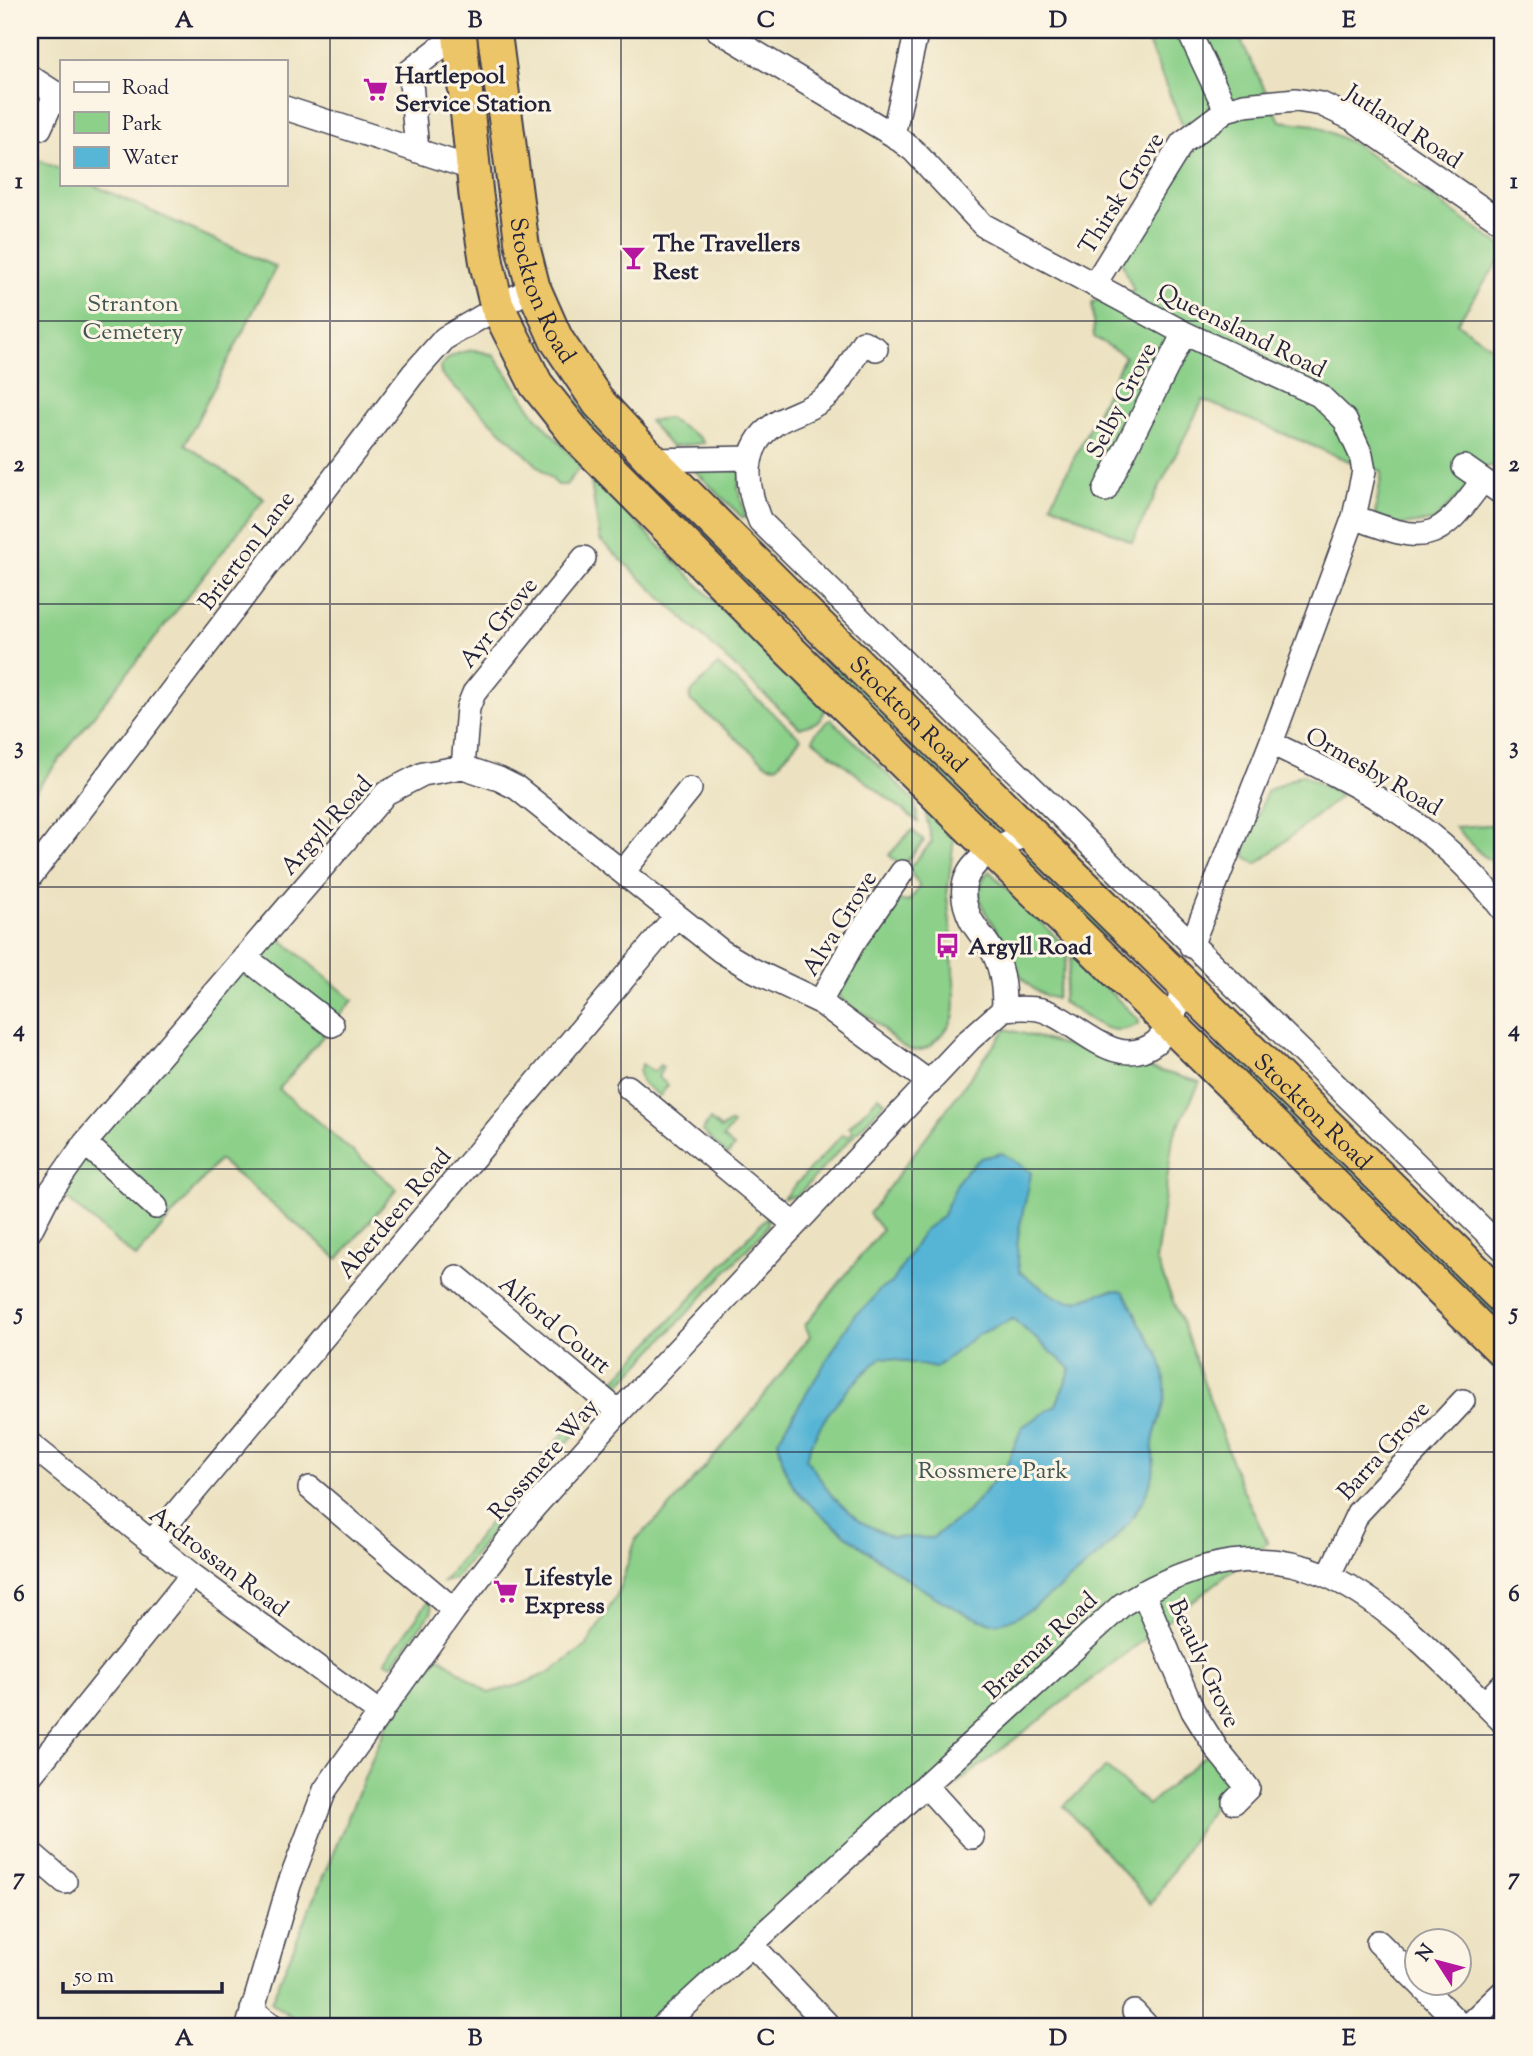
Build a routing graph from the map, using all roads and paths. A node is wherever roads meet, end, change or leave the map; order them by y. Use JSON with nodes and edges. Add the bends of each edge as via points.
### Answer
{"nodes":[{"id":1,"x":494,"y":30,"type":"edge"},
{"id":2,"x":718,"y":30,"type":"edge"},
{"id":3,"x":918,"y":30,"type":"edge"},
{"id":4,"x":1188,"y":30,"type":"edge"},
{"id":5,"x":459,"y":31,"type":"edge"},
{"id":6,"x":30,"y":77,"type":"edge"},
{"id":7,"x":58,"y":95,"type":"edge"},
{"id":8,"x":287,"y":109,"type":"edge"},
{"id":9,"x":1226,"y":110,"type":"junction"},
{"id":10,"x":40,"y":128,"type":"dead end"},
{"id":11,"x":893,"y":135,"type":"junction"},
{"id":12,"x":416,"y":151,"type":"junction"},
{"id":13,"x":475,"y":182,"type":"junction"},
{"id":14,"x":1503,"y":223,"type":"edge"},
{"id":15,"x":1094,"y":285,"type":"junction"},
{"id":16,"x":533,"y":287,"type":"junction"},
{"id":17,"x":497,"y":306,"type":"junction"},
{"id":18,"x":1184,"y":333,"type":"junction"},
{"id":19,"x":876,"y":349,"type":"dead end"},
{"id":20,"x":749,"y":458,"type":"junction"},
{"id":21,"x":652,"y":460,"type":"junction"},
{"id":22,"x":1105,"y":490,"type":"dead end"},
{"id":23,"x":1503,"y":494,"type":"edge"},
{"id":24,"x":1354,"y":517,"type":"junction"},
{"id":25,"x":583,"y":558,"type":"dead end"},
{"id":26,"x":815,"y":600,"type":"junction"},
{"id":27,"x":782,"y":643,"type":"junction"},
{"id":28,"x":1271,"y":743,"type":"junction"},
{"id":29,"x":463,"y":767,"type":"junction"},
{"id":30,"x":690,"y":789,"type":"dead end"},
{"id":31,"x":1030,"y":833,"type":"junction"},
{"id":32,"x":992,"y":848,"type":"junction"},
{"id":33,"x":623,"y":872,"type":"junction"},
{"id":34,"x":902,"y":872,"type":"dead end"},
{"id":35,"x":30,"y":877,"type":"edge"},
{"id":36,"x":1500,"y":897,"type":"edge"},
{"id":37,"x":676,"y":916,"type":"junction"},
{"id":38,"x":1191,"y":946,"type":"junction"},
{"id":39,"x":245,"y":957,"type":"junction"},
{"id":40,"x":1185,"y":986,"type":"junction"},
{"id":41,"x":820,"y":1002,"type":"junction"},
{"id":42,"x":1004,"y":1009,"type":"junction"},
{"id":43,"x":1268,"y":1021,"type":"junction"},
{"id":44,"x":1169,"y":1022,"type":"junction"},
{"id":45,"x":332,"y":1025,"type":"dead end"},
{"id":46,"x":1244,"y":1045,"type":"junction"},
{"id":47,"x":930,"y":1083,"type":"junction"},
{"id":48,"x":628,"y":1087,"type":"dead end"},
{"id":49,"x":85,"y":1143,"type":"junction"},
{"id":50,"x":156,"y":1208,"type":"dead end"},
{"id":51,"x":795,"y":1225,"type":"junction"},
{"id":52,"x":30,"y":1231,"type":"edge"},
{"id":53,"x":1503,"y":1249,"type":"edge"},
{"id":54,"x":457,"y":1277,"type":"dead end"},
{"id":55,"x":1503,"y":1298,"type":"edge"},
{"id":56,"x":1503,"y":1351,"type":"edge"},
{"id":57,"x":1463,"y":1401,"type":"dead end"},
{"id":58,"x":619,"y":1412,"type":"junction"},
{"id":59,"x":32,"y":1451,"type":"edge"},
{"id":60,"x":310,"y":1488,"type":"dead end"},
{"id":61,"x":151,"y":1543,"type":"junction"},
{"id":62,"x":192,"y":1575,"type":"junction"},
{"id":63,"x":1329,"y":1575,"type":"junction"},
{"id":64,"x":1143,"y":1592,"type":"junction"},
{"id":65,"x":454,"y":1610,"type":"junction"},
{"id":66,"x":1503,"y":1684,"type":"edge"},
{"id":67,"x":1485,"y":1703,"type":"junction"},
{"id":68,"x":381,"y":1714,"type":"junction"},
{"id":69,"x":1503,"y":1722,"type":"edge"},
{"id":70,"x":30,"y":1776,"type":"edge"},
{"id":71,"x":925,"y":1785,"type":"junction"},
{"id":72,"x":1248,"y":1789,"type":"dead end"},
{"id":73,"x":972,"y":1837,"type":"dead end"},
{"id":74,"x":30,"y":1852,"type":"edge"},
{"id":75,"x":65,"y":1882,"type":"dead end"},
{"id":76,"x":1378,"y":1942,"type":"dead end"},
{"id":77,"x":752,"y":1945,"type":"junction"},
{"id":78,"x":1404,"y":1968,"type":"edge"},
{"id":79,"x":1503,"y":1992,"type":"edge"},
{"id":80,"x":1432,"y":1996,"type":"edge"},
{"id":81,"x":250,"y":2018,"type":"edge"},
{"id":82,"x":273,"y":2026,"type":"edge"},
{"id":83,"x":663,"y":2026,"type":"edge"},
{"id":84,"x":829,"y":2026,"type":"edge"},
{"id":85,"x":1461,"y":2026,"type":"edge"},
{"id":86,"x":1467,"y":2026,"type":"edge"}],
"edges":[{"from":1,"to":16,"type":"highway","name":"Stockton Road","via":[[522,244]]},
{"from":2,"to":11,"type":"street","name":"Queensland Road"},
{"from":3,"to":11,"type":"street"},
{"from":4,"to":9,"type":"street"},
{"from":5,"to":12,"type":"street","via":[[410,71]]},
{"from":5,"to":13,"type":"highway","name":"Stockton Road"},
{"from":6,"to":7,"type":"street"},
{"from":7,"to":10,"type":"street"},
{"from":8,"to":12,"type":"street"},
{"from":9,"to":14,"type":"street","name":"Jutland Road","via":[[1271,101],[1321,104],[1353,119]]},
{"from":9,"to":15,"type":"street","name":"Thirsk Grove","via":[[1182,143]]},
{"from":11,"to":15,"type":"street","name":"Queensland Road","via":[[984,225]]},
{"from":12,"to":13,"type":"street"},
{"from":13,"to":17,"type":"highway","name":"Stockton Road"},
{"from":15,"to":18,"type":"street","name":"Queensland Road"},
{"from":16,"to":17,"type":"street","name":"Brierton Lane"},
{"from":16,"to":21,"type":"highway","name":"Stockton Road","via":[[556,339],[582,381]]},
{"from":17,"to":27,"type":"highway","name":"Stockton Road","via":[[536,384],[579,438]]},
{"from":17,"to":35,"type":"street","name":"Brierton Lane","via":[[445,338],[413,374]]},
{"from":18,"to":22,"type":"street","name":"Selby Grove"},
{"from":18,"to":24,"type":"street","name":"Queensland Road","via":[[1334,407],[1361,454],[1363,482]]},
{"from":19,"to":20,"type":"street","via":[[863,342],[829,396],[775,424]]},
{"from":20,"to":21,"type":"street"},
{"from":20,"to":26,"type":"street","via":[[748,489],[760,521]]},
{"from":21,"to":26,"type":"highway","name":"Stockton Road"},
{"from":23,"to":24,"type":"street","via":[[1473,474],[1466,504],[1441,528],[1419,537]]},
{"from":24,"to":28,"type":"street","name":"Queensland Road"},
{"from":25,"to":29,"type":"street","name":"Ayr Grove","via":[[474,693]]},
{"from":26,"to":27,"type":"street"},
{"from":26,"to":31,"type":"highway","name":"Stockton Road"},
{"from":26,"to":38,"type":"street","name":"Stockton Road"},
{"from":27,"to":32,"type":"highway","name":"Stockton Road"},
{"from":28,"to":36,"type":"street","name":"Ormesby Road","via":[[1430,831]]},
{"from":28,"to":38,"type":"street","name":"Queensland Road"},
{"from":29,"to":33,"type":"street","via":[[517,788]]},
{"from":29,"to":39,"type":"street","name":"Argyll Road","via":[[423,774],[386,793]]},
{"from":30,"to":33,"type":"street"},
{"from":31,"to":32,"type":"street"},
{"from":31,"to":40,"type":"highway","name":"Stockton Road"},
{"from":32,"to":42,"type":"street","via":[[966,877],[964,905],[995,955],[1003,979]]},
{"from":32,"to":44,"type":"highway","name":"Stockton Road"},
{"from":33,"to":37,"type":"street"},
{"from":34,"to":41,"type":"street","name":"Alva Grove","via":[[853,943]]},
{"from":37,"to":41,"type":"street","via":[[751,970]]},
{"from":37,"to":61,"type":"street","name":"Aberdeen Road"},
{"from":38,"to":43,"type":"street","name":"Stockton Road"},
{"from":39,"to":45,"type":"street"},
{"from":39,"to":49,"type":"street","name":"Argyll Road"},
{"from":40,"to":44,"type":"street"},
{"from":40,"to":46,"type":"highway","name":"Stockton Road"},
{"from":41,"to":47,"type":"street"},
{"from":42,"to":44,"type":"street","via":[[1042,1010],[1114,1050],[1137,1050],[1155,1043]]},
{"from":42,"to":47,"type":"street","name":"Rossmere Way"},
{"from":43,"to":46,"type":"street"},
{"from":43,"to":53,"type":"street","name":"Stockton Road"},
{"from":44,"to":56,"type":"highway","name":"Stockton Road"},
{"from":46,"to":55,"type":"highway","name":"Stockton Road"},
{"from":47,"to":51,"type":"street","name":"Rossmere Way"},
{"from":48,"to":51,"type":"street"},
{"from":49,"to":50,"type":"street"},
{"from":49,"to":52,"type":"street","name":"Argyll Road"},
{"from":51,"to":58,"type":"street","name":"Rossmere Way"},
{"from":54,"to":58,"type":"street","name":"Alford Court"},
{"from":57,"to":63,"type":"street","name":"Barra Grove","via":[[1358,1513]]},
{"from":58,"to":65,"type":"street","name":"Rossmere Way","via":[[535,1506]]},
{"from":59,"to":61,"type":"street","name":"Ardrossan Road"},
{"from":60,"to":65,"type":"street"},
{"from":61,"to":62,"type":"street","name":"Ardrossan Road"},
{"from":62,"to":68,"type":"street","name":"Ardrossan Road"},
{"from":62,"to":70,"type":"street"},
{"from":63,"to":64,"type":"street","name":"Braemar Road","via":[[1281,1562],[1221,1561],[1182,1572]]},
{"from":63,"to":67,"type":"street","name":"Braemar Road","via":[[1395,1615]]},
{"from":64,"to":71,"type":"street","name":"Braemar Road","via":[[1123,1604]]},
{"from":64,"to":72,"type":"street","name":"Beauly Grove","via":[[1193,1710],[1217,1751]]},
{"from":65,"to":68,"type":"street","name":"Rossmere Way"},
{"from":66,"to":67,"type":"street"},
{"from":67,"to":69,"type":"street","name":"Braemar Road"},
{"from":68,"to":81,"type":"street","name":"Rossmere Way","via":[[325,1790],[289,1885]]},
{"from":71,"to":73,"type":"street"},
{"from":71,"to":77,"type":"street","name":"Braemar Road"},
{"from":74,"to":75,"type":"street"},
{"from":76,"to":78,"type":"street"},
{"from":77,"to":83,"type":"street","name":"Braemar Road"},
{"from":77,"to":84,"type":"street"},
{"from":79,"to":86,"type":"street"},
{"from":80,"to":85,"type":"street"},
{"from":81,"to":82,"type":"street"}]}
